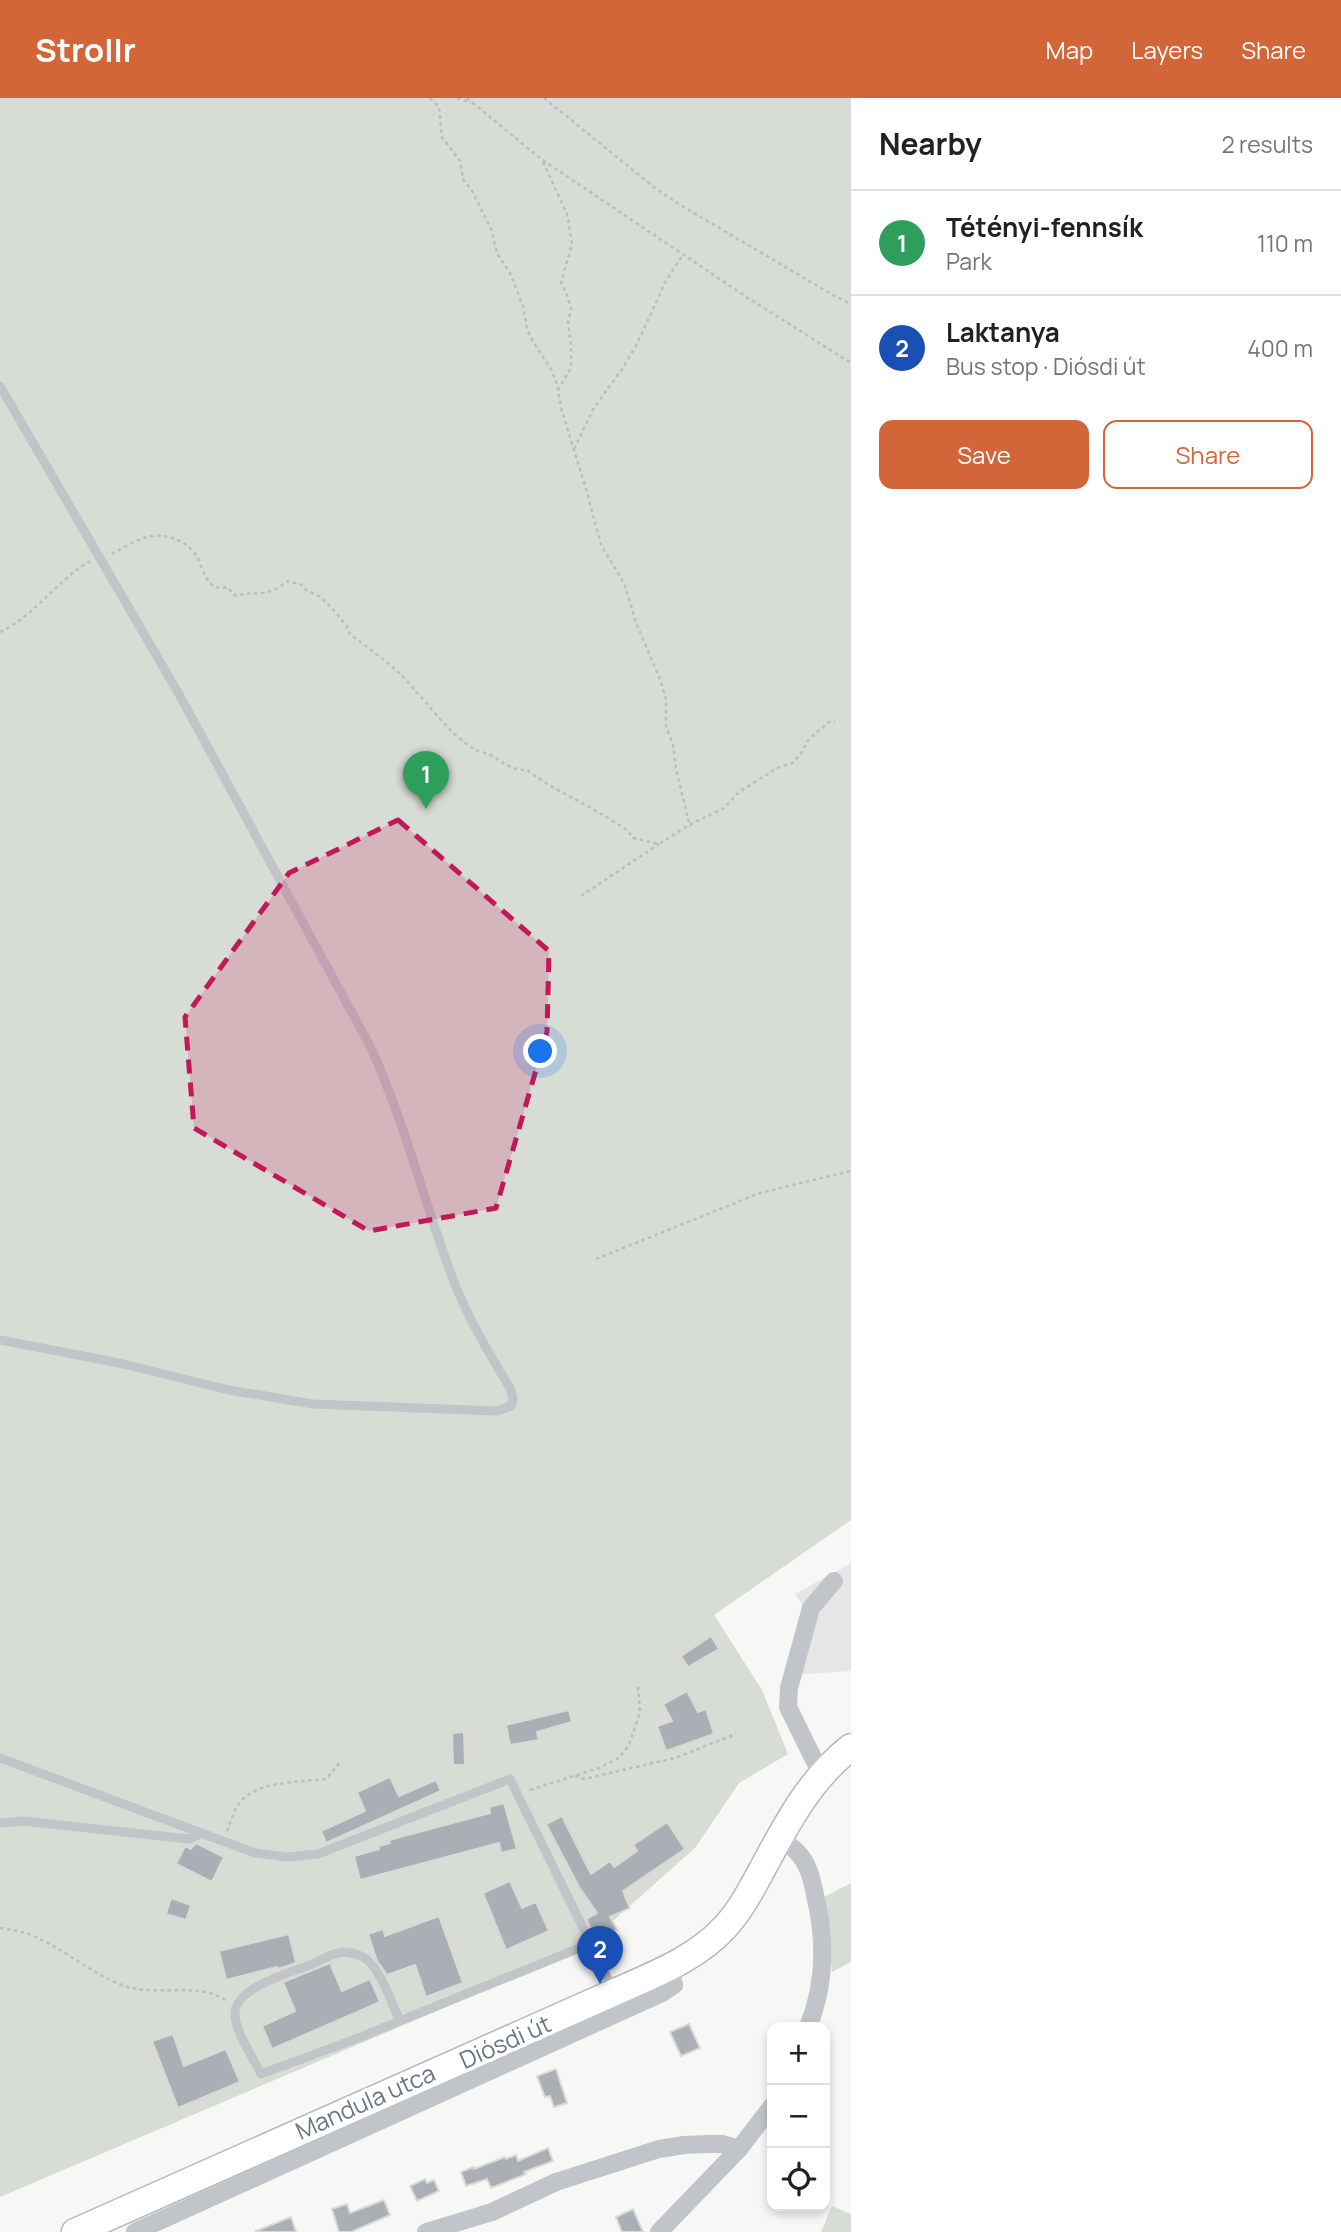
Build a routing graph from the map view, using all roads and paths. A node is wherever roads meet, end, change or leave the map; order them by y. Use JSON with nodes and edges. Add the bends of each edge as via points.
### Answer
{"nodes":[{"id":1,"x":430,"y":98,"type":"edge"},
{"id":2,"x":457,"y":98,"type":"edge"},
{"id":3,"x":467,"y":98,"type":"edge"},
{"id":4,"x":544,"y":98,"type":"edge"},
{"id":5,"x":475,"y":105,"type":"junction"},
{"id":6,"x":541,"y":159,"type":"junction"},
{"id":7,"x":683,"y":253,"type":"junction"},
{"id":8,"x":851,"y":304,"type":"edge"},
{"id":9,"x":851,"y":363,"type":"edge"},
{"id":10,"x":0,"y":386,"type":"edge"},
{"id":11,"x":558,"y":390,"type":"junction"},
{"id":12,"x":574,"y":449,"type":"junction"},
{"id":13,"x":99,"y":556,"type":"junction"},
{"id":14,"x":0,"y":632,"type":"edge"},
{"id":15,"x":835,"y":722,"type":"dead end"},
{"id":16,"x":690,"y":826,"type":"junction"},
{"id":17,"x":659,"y":844,"type":"junction"},
{"id":18,"x":581,"y":896,"type":"dead end"},
{"id":19,"x":851,"y":1171,"type":"edge"},
{"id":20,"x":596,"y":1259,"type":"dead end"},
{"id":21,"x":0,"y":1340,"type":"edge"},
{"id":22,"x":834,"y":1581,"type":"dead end"},
{"id":23,"x":638,"y":1686,"type":"dead end"},
{"id":24,"x":736,"y":1734,"type":"dead end"},
{"id":25,"x":851,"y":1747,"type":"edge"},
{"id":26,"x":0,"y":1758,"type":"edge"},
{"id":27,"x":341,"y":1761,"type":"dead end"},
{"id":28,"x":821,"y":1774,"type":"junction"},
{"id":29,"x":575,"y":1776,"type":"junction"},
{"id":30,"x":517,"y":1793,"type":"junction"},
{"id":31,"x":0,"y":1823,"type":"edge"},
{"id":32,"x":202,"y":1833,"type":"junction"},
{"id":33,"x":779,"y":1838,"type":"junction"},
{"id":34,"x":224,"y":1841,"type":"junction"},
{"id":35,"x":0,"y":1928,"type":"edge"},
{"id":36,"x":590,"y":1940,"type":"junction"},
{"id":37,"x":670,"y":1967,"type":"junction"},
{"id":38,"x":615,"y":1992,"type":"junction"},
{"id":39,"x":235,"y":2014,"type":"junction"},
{"id":40,"x":400,"y":2021,"type":"junction"},
{"id":41,"x":810,"y":2022,"type":"edge"},
{"id":42,"x":767,"y":2113,"type":"edge"},
{"id":43,"x":739,"y":2149,"type":"junction"},
{"id":44,"x":75,"y":2232,"type":"edge"},
{"id":45,"x":135,"y":2232,"type":"edge"},
{"id":46,"x":425,"y":2232,"type":"edge"},
{"id":47,"x":659,"y":2232,"type":"edge"}],
"edges":[{"from":1,"to":11,"type":"path","via":[[439,107],[442,137],[460,161],[463,179],[511,275],[527,329]]},
{"from":2,"to":5,"type":"path"},
{"from":3,"to":5,"type":"path"},
{"from":4,"to":8,"type":"path","via":[[666,195]]},
{"from":5,"to":6,"type":"path"},
{"from":6,"to":7,"type":"path"},
{"from":6,"to":11,"type":"path","via":[[567,214],[572,244],[561,282],[571,309],[571,368]]},
{"from":7,"to":9,"type":"path"},
{"from":7,"to":12,"type":"path","via":[[637,344],[594,408]]},
{"from":10,"to":13,"type":"lane"},
{"from":11,"to":12,"type":"path"},
{"from":12,"to":16,"type":"path","via":[[601,545],[624,583],[660,679],[666,726]]},
{"from":13,"to":14,"type":"path","via":[[73,571],[16,625]]},
{"from":13,"to":17,"type":"path","via":[[145,537],[164,535],[180,540],[196,556],[213,586],[227,587],[236,596],[270,592],[288,581],[302,585],[332,608],[350,634],[397,671],[464,742],[508,768],[527,770],[626,828],[633,838]]},
{"from":13,"to":21,"type":"lane","via":[[370,1046],[389,1087],[453,1280],[513,1399],[511,1406],[497,1411],[313,1404]]},
{"from":15,"to":16,"type":"path","via":[[809,739],[792,763],[777,768],[739,792],[724,808]]},
{"from":16,"to":17,"type":"path"},
{"from":17,"to":18,"type":"path"},
{"from":19,"to":20,"type":"path","via":[[760,1193]]},
{"from":22,"to":28,"type":"street","via":[[811,1608],[789,1688],[788,1707]]},
{"from":23,"to":29,"type":"path","via":[[640,1712],[629,1745],[619,1758]]},
{"from":24,"to":29,"type":"path","via":[[675,1758],[584,1779]]},
{"from":25,"to":28,"type":"main road","name":"Diósdi út"},
{"from":26,"to":32,"type":"lane"},
{"from":27,"to":34,"type":"path","via":[[326,1779],[253,1791],[240,1802]]},
{"from":28,"to":33,"type":"main road","name":"Diósdi út"},
{"from":29,"to":30,"type":"path"},
{"from":30,"to":34,"type":"lane","via":[[510,1779],[318,1854],[256,1853]]},
{"from":30,"to":36,"type":"lane"},
{"from":31,"to":32,"type":"lane","via":[[23,1821],[189,1839]]},
{"from":32,"to":34,"type":"lane"},
{"from":33,"to":37,"type":"main road","name":"Diósdi út","via":[[725,1928]]},
{"from":33,"to":41,"type":"street","via":[[798,1852],[810,1872],[821,1920],[822,1979]]},
{"from":35,"to":39,"type":"path","via":[[23,1932],[119,1984],[151,1992],[212,1994],[226,2001]]},
{"from":36,"to":38,"type":"lane"},
{"from":36,"to":40,"type":"lane"},
{"from":37,"to":38,"type":"main road","name":"Diósdi út"},
{"from":37,"to":45,"type":"street","name":"Mandula utca","via":[[674,1985],[662,1993]]},
{"from":38,"to":44,"type":"main road","name":"Diósdi út"},
{"from":39,"to":40,"type":"lane","via":[[261,2074]]},
{"from":39,"to":40,"type":"lane","via":[[241,1999],[253,1990],[343,1952],[366,1958],[374,1967]]},
{"from":42,"to":43,"type":"street"},
{"from":43,"to":46,"type":"street","via":[[684,2144],[659,2149],[556,2182],[492,2212]]},
{"from":43,"to":47,"type":"street"}]}
